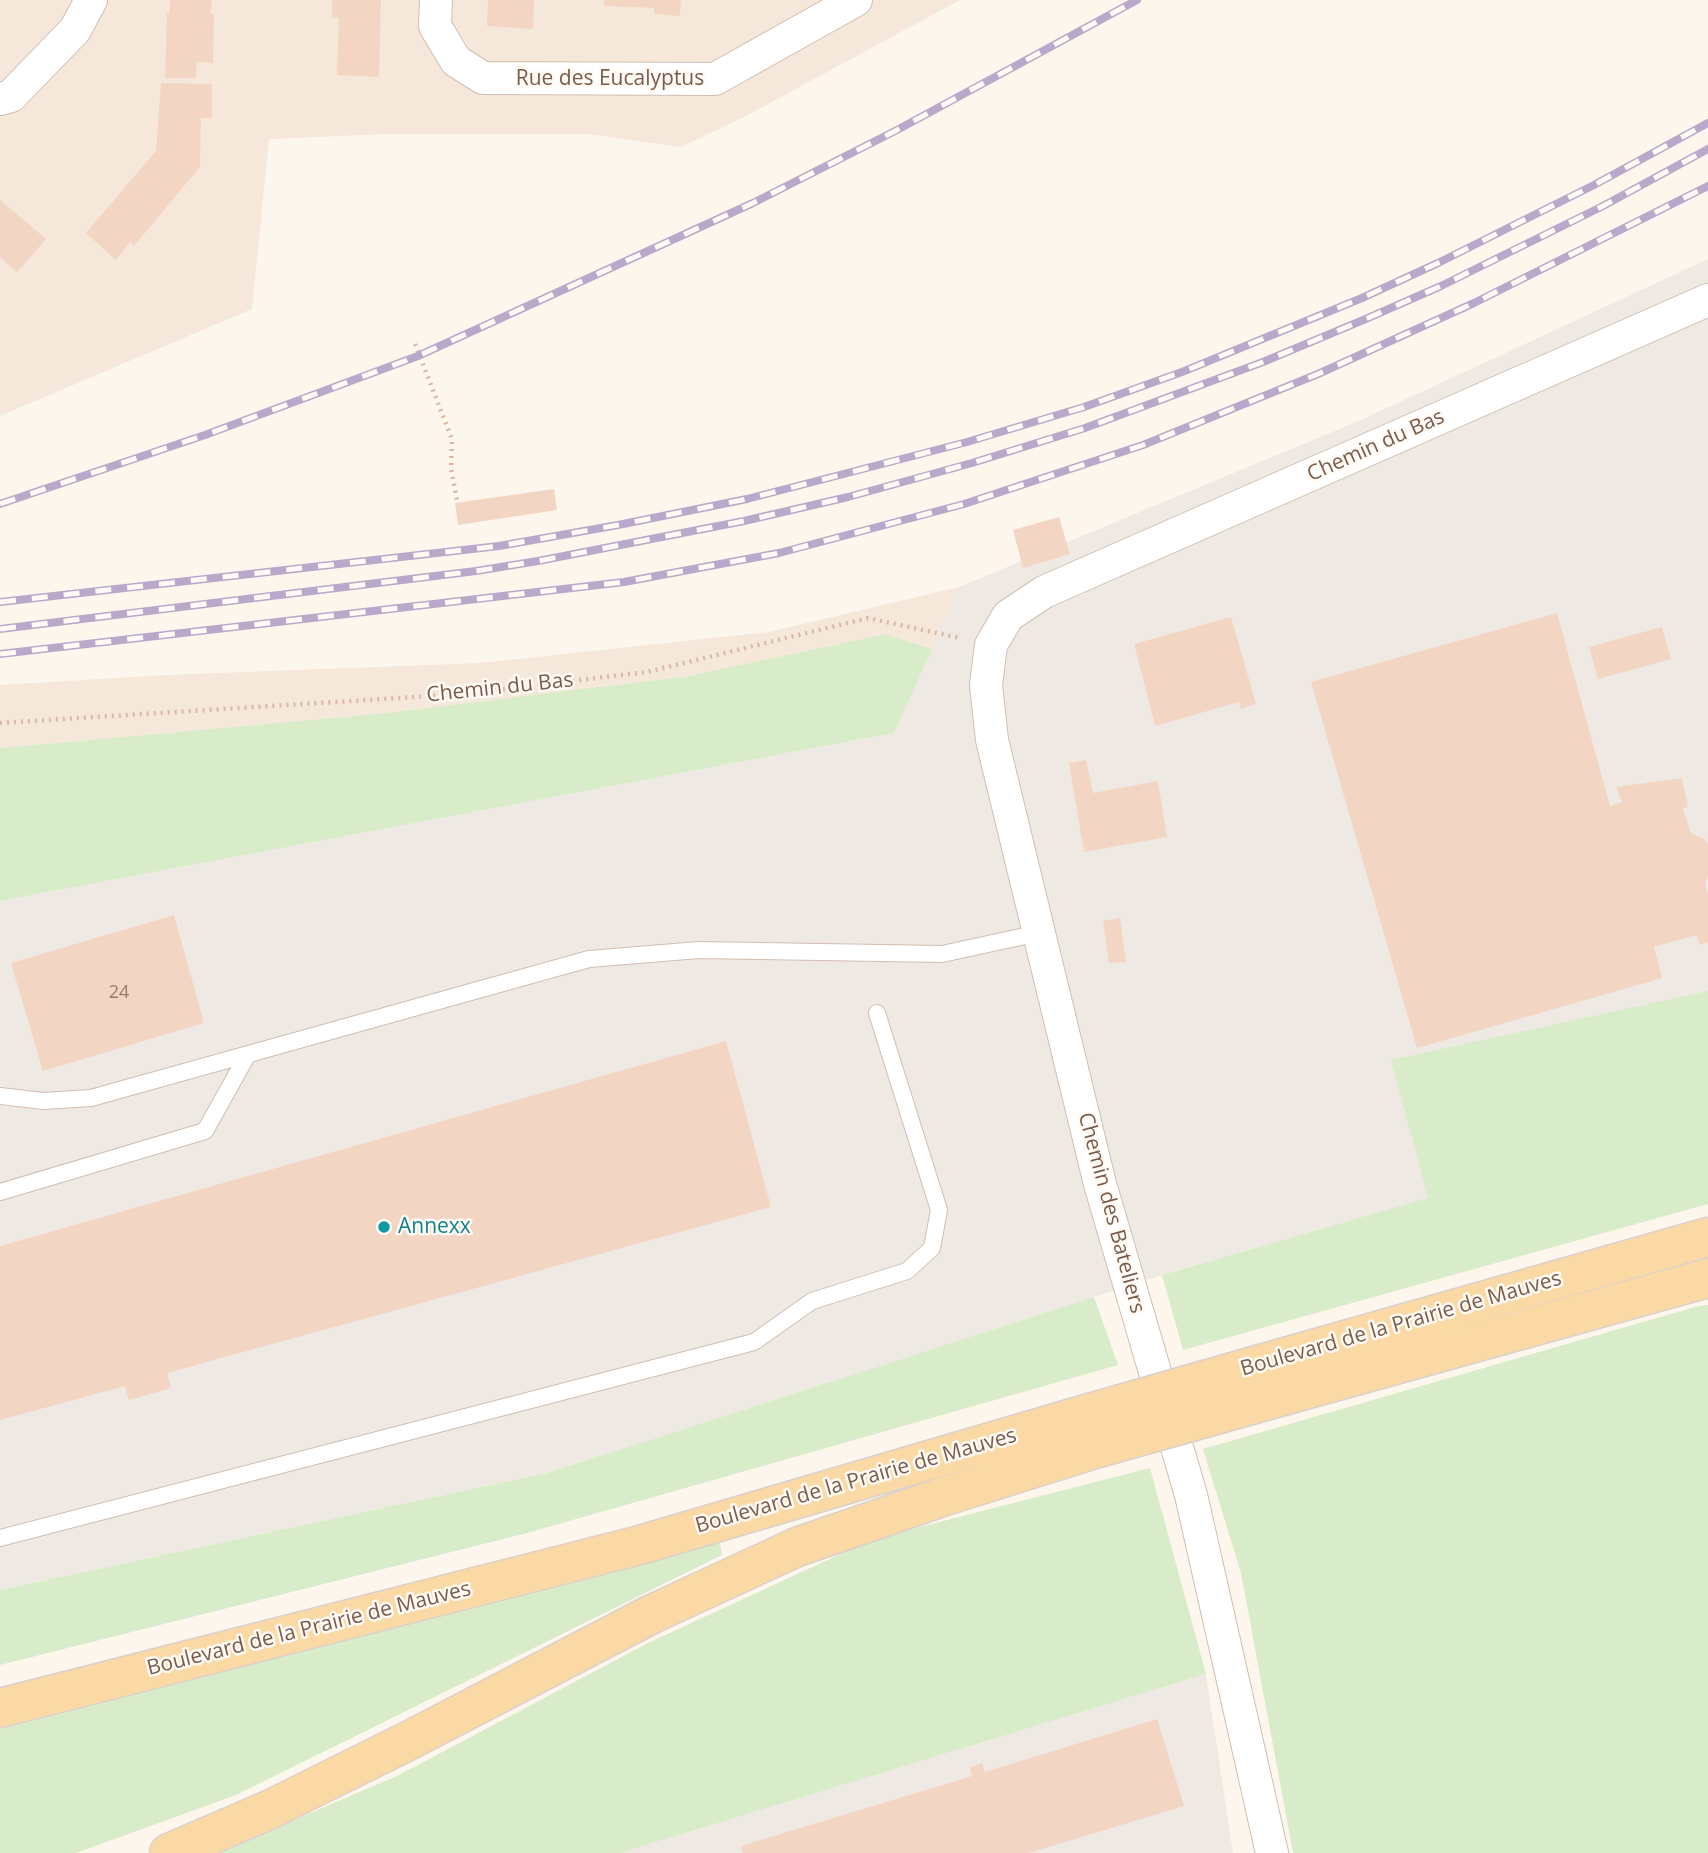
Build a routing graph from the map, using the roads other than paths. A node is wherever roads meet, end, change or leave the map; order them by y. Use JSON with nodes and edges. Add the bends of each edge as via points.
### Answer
{"nodes":[{"id":1,"x":91,"y":0,"type":"edge"},
{"id":2,"x":436,"y":0,"type":"edge"},
{"id":3,"x":856,"y":0,"type":"edge"},
{"id":4,"x":0,"y":99,"type":"edge"},
{"id":5,"x":1708,"y":300,"type":"edge"},
{"id":6,"x":1044,"y":593,"type":"joint"},
{"id":7,"x":1039,"y":933,"type":"junction"},
{"id":8,"x":877,"y":1013,"type":"dead end"},
{"id":9,"x":248,"y":1054,"type":"junction"},
{"id":10,"x":0,"y":1096,"type":"edge"},
{"id":11,"x":0,"y":1192,"type":"edge"},
{"id":12,"x":1708,"y":1237,"type":"edge"},
{"id":13,"x":1708,"y":1278,"type":"edge"},
{"id":14,"x":1263,"y":1383,"type":"junction"},
{"id":15,"x":1090,"y":1432,"type":"junction"},
{"id":16,"x":0,"y":1538,"type":"edge"},
{"id":17,"x":1,"y":1708,"type":"edge"},
{"id":18,"x":169,"y":1853,"type":"edge"},
{"id":19,"x":1272,"y":1853,"type":"edge"}],
"edges":[{"from":1,"to":4,"type":"street","via":[[75,30],[11,96]]},
{"from":2,"to":3,"type":"street","name":"Rue des Eucalyptus","via":[[435,26],[456,61],[483,78],[715,79]]},
{"from":5,"to":6,"type":"street","name":"Chemin du Bas"},
{"from":6,"to":7,"type":"street","name":"Chemin des Bateliers","via":[[1008,616],[991,645],[986,685],[992,740]]},
{"from":7,"to":9,"type":"lane","via":[[942,954],[699,950],[589,959]]},
{"from":7,"to":19,"type":"street","name":"Chemin des Bateliers","via":[[1101,1184],[1191,1495]]},
{"from":8,"to":16,"type":"lane","via":[[939,1210],[932,1248],[908,1271],[812,1301],[754,1342]]},
{"from":9,"to":10,"type":"lane","via":[[91,1098],[43,1101]]},
{"from":9,"to":11,"type":"lane","via":[[205,1131]]},
{"from":12,"to":14,"type":"main road","name":"Boulevard de la Prairie de Mauves"},
{"from":13,"to":14,"type":"main road","name":"Boulevard de la Prairie de Mauves"},
{"from":14,"to":15,"type":"main road","name":"Boulevard de la Prairie de Mauves","bridge":true},
{"from":15,"to":17,"type":"main road","name":"Boulevard de la Prairie de Mauves"},
{"from":15,"to":18,"type":"main road","name":"Boulevard de la Prairie de Mauves","via":[[942,1497],[797,1547],[652,1614],[282,1803]]}]}
